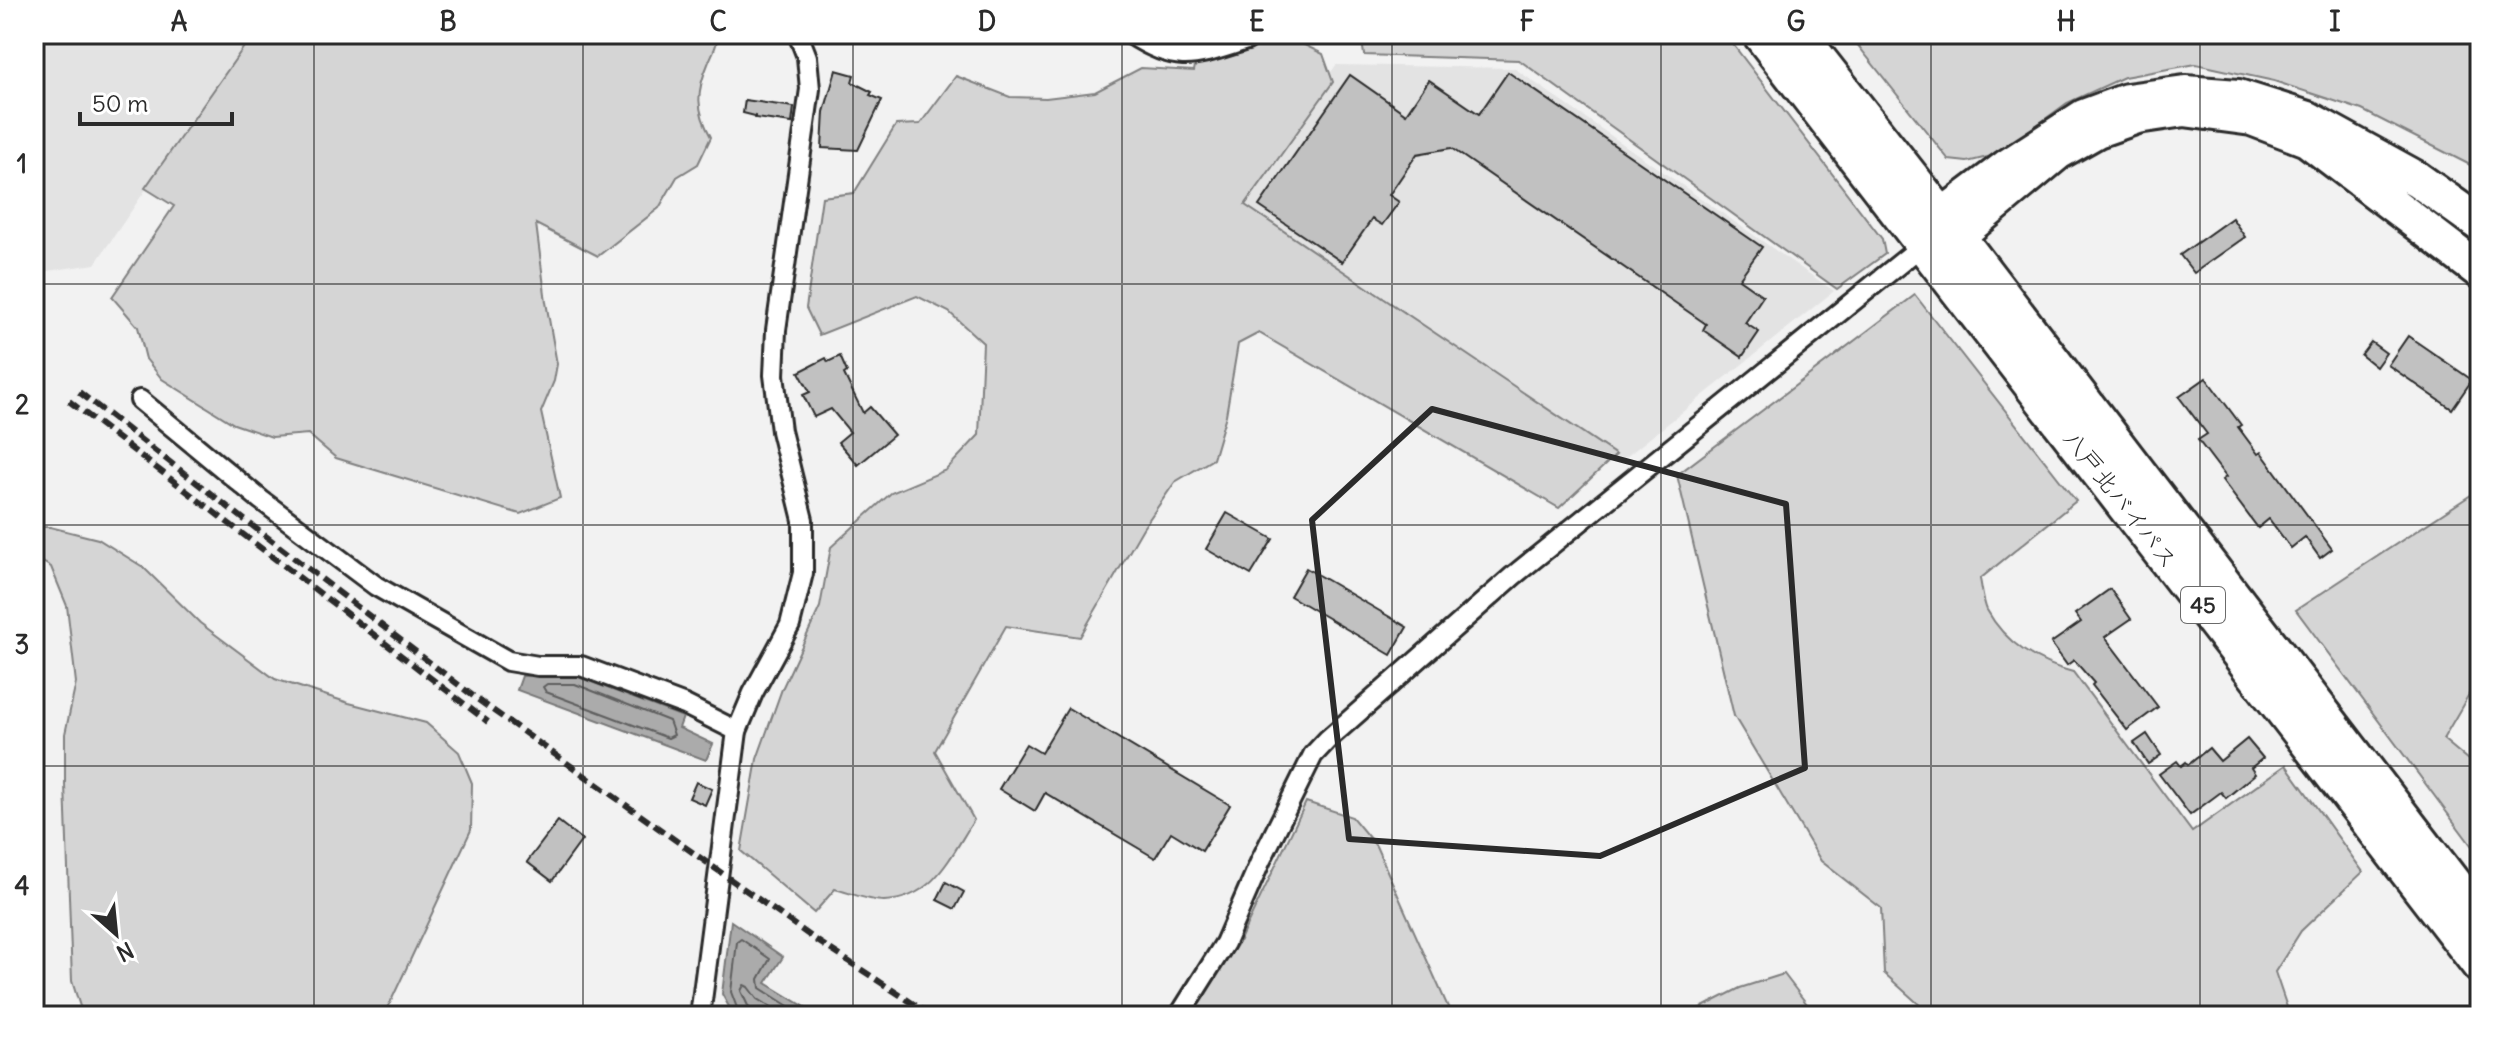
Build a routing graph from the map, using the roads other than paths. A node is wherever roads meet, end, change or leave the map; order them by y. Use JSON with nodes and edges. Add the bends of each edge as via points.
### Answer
{"nodes":[{"id":1,"x":798,"y":34,"type":"edge"},
{"id":2,"x":1130,"y":34,"type":"edge"},
{"id":3,"x":1760,"y":34,"type":"edge"},
{"id":4,"x":1799,"y":34,"type":"edge"},
{"id":5,"x":1247,"y":40,"type":"dead end"},
{"id":6,"x":2480,"y":224,"type":"edge"},
{"id":7,"x":1941,"y":232,"type":"junction"},
{"id":8,"x":2480,"y":271,"type":"edge"},
{"id":9,"x":140,"y":400,"type":"dead end"},
{"id":10,"x":737,"y":731,"type":"junction"},
{"id":11,"x":2480,"y":918,"type":"edge"},
{"id":12,"x":2480,"y":966,"type":"edge"},
{"id":13,"x":700,"y":1016,"type":"edge"},
{"id":14,"x":1179,"y":1016,"type":"edge"}],
"edges":[{"from":1,"to":10,"type":"street","via":[[810,89],[774,375],[781,431],[803,520],[803,573],[790,625]]},
{"from":2,"to":5,"type":"street","via":[[1163,53],[1191,56]]},
{"from":3,"to":7,"type":"highway","name":"八戸北バイパス","number":"45"},
{"from":4,"to":7,"type":"highway","name":"八戸北バイパス","number":"45"},
{"from":6,"to":7,"type":"highway","via":[[2417,179],[2308,119],[2238,97],[2185,93],[2127,101],[2084,117],[2007,167]]},
{"from":7,"to":8,"type":"highway","via":[[2097,130],[2137,116],[2184,109],[2252,118],[2307,139]]},
{"from":7,"to":11,"type":"highway","name":"八戸北バイパス","number":"45"},
{"from":7,"to":12,"type":"highway","name":"八戸北バイパス","number":"45"},
{"from":7,"to":14,"type":"street","via":[[1513,576],[1328,739],[1313,755],[1225,943]]},
{"from":9,"to":10,"type":"street","via":[[376,586],[508,661],[581,666]]},
{"from":10,"to":13,"type":"street"}]}
